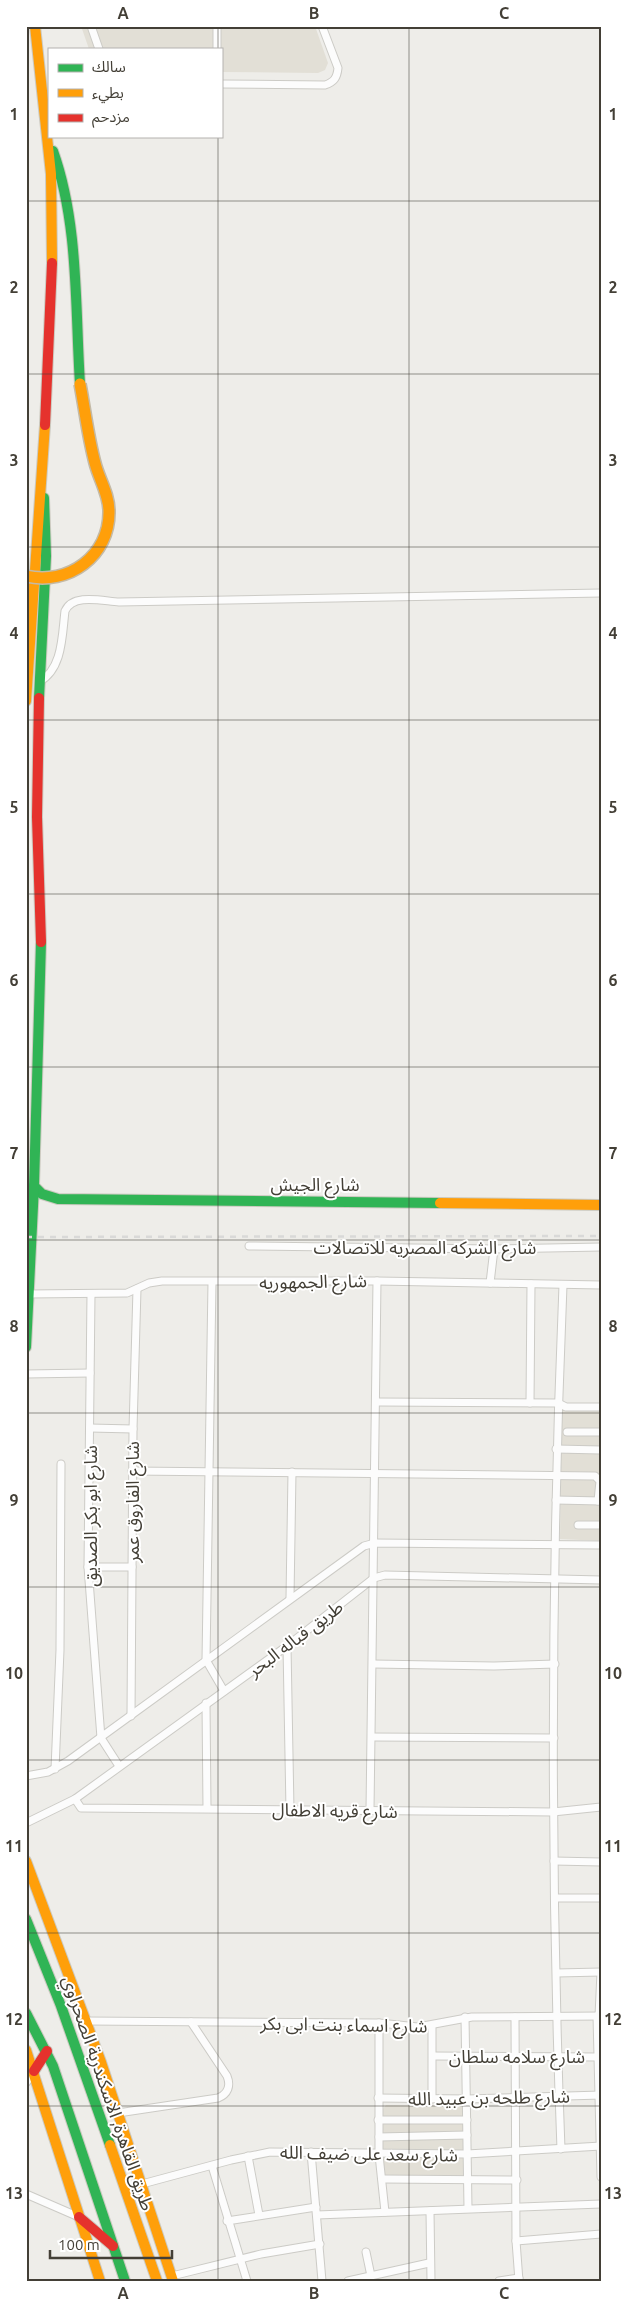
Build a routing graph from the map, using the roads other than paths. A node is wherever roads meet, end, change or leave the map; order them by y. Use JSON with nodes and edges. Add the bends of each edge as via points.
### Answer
{"nodes":[{"id":1,"x":35,"y":26,"type":"edge"},
{"id":2,"x":91,"y":26,"type":"edge"},
{"id":3,"x":217,"y":26,"type":"edge"},
{"id":4,"x":322,"y":26,"type":"edge"},
{"id":5,"x":99,"y":48,"type":"edge"},
{"id":6,"x":217,"y":48,"type":"edge"},
{"id":7,"x":45,"y":76,"type":"edge"},
{"id":8,"x":222,"y":84,"type":"edge"},
{"id":9,"x":48,"y":141,"type":"junction"},
{"id":10,"x":43,"y":483,"type":"junction"},
{"id":11,"x":26,"y":576,"type":"edge"},
{"id":12,"x":601,"y":592,"type":"edge"},
{"id":13,"x":39,"y":682,"type":"junction"},
{"id":14,"x":26,"y":701,"type":"edge"},
{"id":15,"x":34,"y":1186,"type":"junction"},
{"id":16,"x":601,"y":1205,"type":"edge"},
{"id":17,"x":249,"y":1246,"type":"dead end"},
{"id":18,"x":601,"y":1247,"type":"edge"},
{"id":19,"x":494,"y":1249,"type":"junction"},
{"id":20,"x":377,"y":1281,"type":"junction"},
{"id":21,"x":212,"y":1282,"type":"junction"},
{"id":22,"x":490,"y":1283,"type":"junction"},
{"id":23,"x":530,"y":1284,"type":"junction"},
{"id":24,"x":563,"y":1285,"type":"junction"},
{"id":25,"x":601,"y":1285,"type":"edge"},
{"id":26,"x":137,"y":1289,"type":"junction"},
{"id":27,"x":28,"y":1294,"type":"junction"},
{"id":28,"x":91,"y":1294,"type":"junction"},
{"id":29,"x":26,"y":1347,"type":"edge"},
{"id":30,"x":90,"y":1373,"type":"junction"},
{"id":31,"x":26,"y":1374,"type":"edge"},
{"id":32,"x":377,"y":1402,"type":"junction"},
{"id":33,"x":530,"y":1403,"type":"junction"},
{"id":34,"x":558,"y":1403,"type":"junction"},
{"id":35,"x":601,"y":1407,"type":"edge"},
{"id":36,"x":90,"y":1428,"type":"junction"},
{"id":37,"x":133,"y":1429,"type":"junction"},
{"id":38,"x":567,"y":1432,"type":"dead end"},
{"id":39,"x":601,"y":1432,"type":"edge"},
{"id":40,"x":556,"y":1449,"type":"junction"},
{"id":41,"x":601,"y":1450,"type":"edge"},
{"id":42,"x":61,"y":1464,"type":"dead end"},
{"id":43,"x":132,"y":1470,"type":"junction"},
{"id":44,"x":207,"y":1471,"type":"junction"},
{"id":45,"x":292,"y":1472,"type":"junction"},
{"id":46,"x":376,"y":1473,"type":"junction"},
{"id":47,"x":556,"y":1475,"type":"junction"},
{"id":48,"x":556,"y":1500,"type":"junction"},
{"id":49,"x":600,"y":1501,"type":"edge"},
{"id":50,"x":578,"y":1525,"type":"dead end"},
{"id":51,"x":601,"y":1525,"type":"edge"},
{"id":52,"x":375,"y":1543,"type":"junction"},
{"id":53,"x":556,"y":1544,"type":"junction"},
{"id":54,"x":601,"y":1545,"type":"edge"},
{"id":55,"x":88,"y":1567,"type":"junction"},
{"id":56,"x":132,"y":1567,"type":"junction"},
{"id":57,"x":374,"y":1578,"type":"junction"},
{"id":58,"x":555,"y":1580,"type":"junction"},
{"id":59,"x":601,"y":1580,"type":"edge"},
{"id":60,"x":290,"y":1598,"type":"junction"},
{"id":61,"x":286,"y":1646,"type":"junction"},
{"id":62,"x":206,"y":1660,"type":"junction"},
{"id":63,"x":373,"y":1664,"type":"junction"},
{"id":64,"x":555,"y":1664,"type":"junction"},
{"id":65,"x":224,"y":1691,"type":"junction"},
{"id":66,"x":206,"y":1703,"type":"junction"},
{"id":67,"x":131,"y":1716,"type":"junction"},
{"id":68,"x":372,"y":1737,"type":"junction"},
{"id":69,"x":101,"y":1738,"type":"junction"},
{"id":70,"x":554,"y":1738,"type":"junction"},
{"id":71,"x":119,"y":1766,"type":"junction"},
{"id":72,"x":55,"y":1769,"type":"junction"},
{"id":73,"x":26,"y":1776,"type":"edge"},
{"id":74,"x":75,"y":1799,"type":"junction"},
{"id":75,"x":207,"y":1808,"type":"junction"},
{"id":76,"x":601,"y":1808,"type":"edge"},
{"id":77,"x":290,"y":1810,"type":"junction"},
{"id":78,"x":370,"y":1810,"type":"junction"},
{"id":79,"x":554,"y":1812,"type":"junction"},
{"id":80,"x":26,"y":1823,"type":"edge"},
{"id":81,"x":26,"y":1861,"type":"edge"},
{"id":82,"x":554,"y":1862,"type":"junction"},
{"id":83,"x":601,"y":1862,"type":"edge"},
{"id":84,"x":555,"y":1898,"type":"junction"},
{"id":85,"x":601,"y":1898,"type":"edge"},
{"id":86,"x":26,"y":1919,"type":"edge"},
{"id":87,"x":601,"y":1972,"type":"edge"},
{"id":88,"x":557,"y":1973,"type":"junction"},
{"id":89,"x":26,"y":2013,"type":"edge"},
{"id":90,"x":599,"y":2016,"type":"edge"},
{"id":91,"x":515,"y":2017,"type":"junction"},
{"id":92,"x":558,"y":2017,"type":"junction"},
{"id":93,"x":465,"y":2018,"type":"junction"},
{"id":94,"x":86,"y":2021,"type":"junction"},
{"id":95,"x":191,"y":2022,"type":"junction"},
{"id":96,"x":379,"y":2023,"type":"junction"},
{"id":97,"x":432,"y":2026,"type":"junction"},
{"id":98,"x":26,"y":2050,"type":"edge"},
{"id":99,"x":46,"y":2051,"type":"junction"},
{"id":100,"x":433,"y":2056,"type":"junction"},
{"id":101,"x":466,"y":2056,"type":"junction"},
{"id":102,"x":516,"y":2056,"type":"junction"},
{"id":103,"x":558,"y":2057,"type":"junction"},
{"id":104,"x":599,"y":2057,"type":"edge"},
{"id":105,"x":34,"y":2071,"type":"junction"},
{"id":106,"x":26,"y":2083,"type":"edge"},
{"id":107,"x":599,"y":2095,"type":"edge"},
{"id":108,"x":559,"y":2096,"type":"junction"},
{"id":109,"x":378,"y":2098,"type":"junction"},
{"id":110,"x":517,"y":2098,"type":"junction"},
{"id":111,"x":432,"y":2099,"type":"junction"},
{"id":112,"x":467,"y":2099,"type":"junction"},
{"id":113,"x":118,"y":2113,"type":"junction"},
{"id":114,"x":378,"y":2120,"type":"junction"},
{"id":115,"x":467,"y":2120,"type":"junction"},
{"id":116,"x":467,"y":2135,"type":"junction"},
{"id":117,"x":379,"y":2137,"type":"junction"},
{"id":118,"x":600,"y":2146,"type":"edge"},
{"id":119,"x":561,"y":2149,"type":"junction"},
{"id":120,"x":311,"y":2152,"type":"junction"},
{"id":121,"x":517,"y":2152,"type":"junction"},
{"id":122,"x":468,"y":2154,"type":"junction"},
{"id":123,"x":379,"y":2155,"type":"junction"},
{"id":124,"x":248,"y":2156,"type":"junction"},
{"id":125,"x":212,"y":2166,"type":"junction"},
{"id":126,"x":601,"y":2177,"type":"edge"},
{"id":127,"x":382,"y":2179,"type":"junction"},
{"id":128,"x":516,"y":2180,"type":"junction"},
{"id":129,"x":468,"y":2181,"type":"junction"},
{"id":130,"x":142,"y":2184,"type":"junction"},
{"id":131,"x":26,"y":2194,"type":"edge"},
{"id":132,"x":601,"y":2204,"type":"edge"},
{"id":133,"x":516,"y":2206,"type":"junction"},
{"id":134,"x":468,"y":2208,"type":"junction"},
{"id":135,"x":317,"y":2211,"type":"junction"},
{"id":136,"x":430,"y":2211,"type":"junction"},
{"id":137,"x":385,"y":2212,"type":"junction"},
{"id":138,"x":259,"y":2215,"type":"junction"},
{"id":139,"x":79,"y":2217,"type":"junction"},
{"id":140,"x":227,"y":2221,"type":"junction"},
{"id":141,"x":601,"y":2234,"type":"edge"},
{"id":142,"x":516,"y":2241,"type":"junction"},
{"id":143,"x":320,"y":2244,"type":"junction"},
{"id":144,"x":114,"y":2247,"type":"junction"},
{"id":145,"x":366,"y":2252,"type":"dead end"},
{"id":146,"x":240,"y":2258,"type":"junction"},
{"id":147,"x":429,"y":2263,"type":"junction"},
{"id":148,"x":371,"y":2276,"type":"junction"},
{"id":149,"x":173,"y":2278,"type":"edge"},
{"id":150,"x":519,"y":2279,"type":"edge"},
{"id":151,"x":100,"y":2281,"type":"edge"},
{"id":152,"x":125,"y":2281,"type":"edge"},
{"id":153,"x":156,"y":2281,"type":"edge"},
{"id":154,"x":247,"y":2281,"type":"edge"},
{"id":155,"x":322,"y":2281,"type":"edge"},
{"id":156,"x":348,"y":2281,"type":"edge"},
{"id":157,"x":431,"y":2281,"type":"edge"},
{"id":158,"x":499,"y":2281,"type":"edge"}],
"edges":[{"from":1,"to":7,"type":"main road"},
{"from":2,"to":5,"type":"street"},
{"from":3,"to":6,"type":"street"},
{"from":4,"to":8,"type":"street","via":[[338,68],[338,74],[330,83]]},
{"from":7,"to":9,"type":"main road"},
{"from":9,"to":10,"type":"main road","via":[[54,239]]},
{"from":9,"to":11,"type":"main road","bridge":true,"via":[[62,176],[70,213],[80,384],[94,462],[108,499],[109,513],[98,549],[88,561],[53,578]]},
{"from":10,"to":13,"type":"main road","via":[[46,556]]},
{"from":10,"to":14,"type":"main road"},
{"from":12,"to":13,"type":"street","via":[[149,602],[76,600],[65,611],[55,666]]},
{"from":13,"to":15,"type":"main road","via":[[37,817],[42,925]]},
{"from":15,"to":16,"type":"main road","name":"شارع الجيش","via":[[42,1194],[58,1199]]},
{"from":15,"to":27,"type":"main road"},
{"from":17,"to":19,"type":"street","name":"شارع الشركه المصريه للاتصالات"},
{"from":18,"to":19,"type":"street","name":"شارع الشركه المصريه للاتصالات"},
{"from":19,"to":22,"type":"street"},
{"from":20,"to":21,"type":"street","name":"شارع الجمهوريه"},
{"from":20,"to":22,"type":"street","name":"شارع الجمهوريه"},
{"from":20,"to":32,"type":"street"},
{"from":21,"to":26,"type":"street","name":"شارع الجمهوريه","via":[[155,1282]]},
{"from":21,"to":44,"type":"street"},
{"from":22,"to":23,"type":"street","name":"شارع الجمهوريه"},
{"from":23,"to":24,"type":"street","name":"شارع الجمهوريه"},
{"from":23,"to":33,"type":"street"},
{"from":24,"to":25,"type":"street","name":"شارع الجمهوريه"},
{"from":24,"to":34,"type":"street"},
{"from":26,"to":28,"type":"street","name":"شارع الجمهوريه","via":[[127,1293]]},
{"from":26,"to":37,"type":"street","name":"شارع الفاروق عمر"},
{"from":27,"to":28,"type":"street","name":"شارع الجمهوريه"},
{"from":27,"to":29,"type":"main road"},
{"from":28,"to":30,"type":"street","name":"شارع ابو بكر الصديق"},
{"from":30,"to":31,"type":"street"},
{"from":30,"to":36,"type":"street","name":"شارع ابو بكر الصديق"},
{"from":32,"to":33,"type":"street"},
{"from":32,"to":46,"type":"street"},
{"from":33,"to":34,"type":"street"},
{"from":34,"to":35,"type":"street","via":[[566,1407]]},
{"from":34,"to":40,"type":"street"},
{"from":36,"to":37,"type":"street"},
{"from":36,"to":55,"type":"street","name":"شارع ابو بكر الصديق"},
{"from":37,"to":43,"type":"street","name":"شارع الفاروق عمر"},
{"from":38,"to":39,"type":"street"},
{"from":40,"to":41,"type":"street"},
{"from":40,"to":47,"type":"street"},
{"from":42,"to":72,"type":"street","via":[[60,1650]]},
{"from":43,"to":44,"type":"street"},
{"from":43,"to":56,"type":"street","name":"شارع الفاروق عمر"},
{"from":44,"to":45,"type":"street"},
{"from":44,"to":62,"type":"street"},
{"from":45,"to":46,"type":"street"},
{"from":45,"to":60,"type":"street"},
{"from":46,"to":47,"type":"street"},
{"from":46,"to":52,"type":"street"},
{"from":47,"to":48,"type":"street"},
{"from":47,"to":49,"type":"street","via":[[597,1477]]},
{"from":48,"to":49,"type":"street"},
{"from":48,"to":53,"type":"street"},
{"from":50,"to":51,"type":"street"},
{"from":52,"to":53,"type":"street","name":"طريق قباله البحر"},
{"from":52,"to":57,"type":"street"},
{"from":52,"to":60,"type":"street","name":"طريق قباله البحر","via":[[359,1549]]},
{"from":53,"to":54,"type":"street","name":"طريق قباله البحر"},
{"from":53,"to":58,"type":"street"},
{"from":55,"to":56,"type":"street"},
{"from":55,"to":69,"type":"street","name":"شارع ابو بكر الصديق"},
{"from":56,"to":67,"type":"street","name":"شارع الفاروق عمر"},
{"from":57,"to":58,"type":"street","via":[[385,1575]]},
{"from":57,"to":61,"type":"street","name":"طريق قباله البحر"},
{"from":57,"to":63,"type":"street"},
{"from":58,"to":59,"type":"street"},
{"from":58,"to":64,"type":"street"},
{"from":60,"to":62,"type":"street","name":"طريق قباله البحر"},
{"from":61,"to":65,"type":"street","name":"طريق قباله البحر"},
{"from":61,"to":77,"type":"street"},
{"from":62,"to":65,"type":"street"},
{"from":62,"to":67,"type":"street","name":"طريق قباله البحر"},
{"from":63,"to":64,"type":"street"},
{"from":63,"to":68,"type":"street"},
{"from":64,"to":70,"type":"street"},
{"from":65,"to":66,"type":"street","name":"طريق قباله البحر"},
{"from":66,"to":71,"type":"street","name":"طريق قباله البحر"},
{"from":66,"to":75,"type":"street"},
{"from":67,"to":69,"type":"street","name":"طريق قباله البحر"},
{"from":68,"to":70,"type":"street"},
{"from":68,"to":78,"type":"street"},
{"from":69,"to":71,"type":"street"},
{"from":69,"to":72,"type":"street","name":"طريق قباله البحر"},
{"from":70,"to":79,"type":"street"},
{"from":71,"to":74,"type":"street","name":"طريق قباله البحر"},
{"from":72,"to":73,"type":"street","name":"طريق قباله البحر"},
{"from":74,"to":75,"type":"street","name":"شارع قريه الاطفال","via":[[81,1808]]},
{"from":74,"to":80,"type":"street","name":"طريق قباله البحر"},
{"from":75,"to":77,"type":"street","name":"شارع قريه الاطفال"},
{"from":76,"to":79,"type":"street","name":"شارع قريه الاطفال"},
{"from":77,"to":78,"type":"street","name":"شارع قريه الاطفال"},
{"from":78,"to":79,"type":"street","name":"شارع قريه الاطفال"},
{"from":79,"to":82,"type":"street"},
{"from":81,"to":94,"type":"main road"},
{"from":82,"to":83,"type":"street"},
{"from":82,"to":84,"type":"street"},
{"from":84,"to":85,"type":"street"},
{"from":84,"to":88,"type":"street"},
{"from":86,"to":153,"type":"main road","name":"طريق القاهرة, الاسكندرية الصحراوي","via":[[61,2006]]},
{"from":87,"to":88,"type":"street"},
{"from":87,"to":90,"type":"street"},
{"from":88,"to":92,"type":"street"},
{"from":89,"to":99,"type":"main road"},
{"from":90,"to":92,"type":"street","name":"شارع اسماء بنت ابى بكر"},
{"from":90,"to":104,"type":"street"},
{"from":91,"to":92,"type":"street","name":"شارع اسماء بنت ابى بكر"},
{"from":91,"to":93,"type":"street","name":"شارع اسماء بنت ابى بكر"},
{"from":91,"to":102,"type":"street"},
{"from":92,"to":103,"type":"street"},
{"from":93,"to":97,"type":"street","name":"شارع اسماء بنت ابى بكر"},
{"from":93,"to":101,"type":"street"},
{"from":94,"to":95,"type":"street","name":"شارع اسماء بنت ابى بكر"},
{"from":94,"to":113,"type":"main road"},
{"from":95,"to":96,"type":"street","name":"شارع اسماء بنت ابى بكر"},
{"from":95,"to":113,"type":"street","via":[[227,2076],[226,2094],[218,2098]]},
{"from":96,"to":97,"type":"street","name":"شارع اسماء بنت ابى بكر"},
{"from":96,"to":109,"type":"street"},
{"from":97,"to":100,"type":"street"},
{"from":98,"to":105,"type":"main road"},
{"from":99,"to":105,"type":"main road"},
{"from":99,"to":144,"type":"main road"},
{"from":100,"to":101,"type":"street","name":"شارع سلامه سلطان"},
{"from":100,"to":111,"type":"street"},
{"from":101,"to":102,"type":"street","name":"شارع سلامه سلطان"},
{"from":101,"to":112,"type":"street"},
{"from":102,"to":103,"type":"street","name":"شارع سلامه سلطان"},
{"from":102,"to":110,"type":"street"},
{"from":103,"to":104,"type":"street","name":"شارع سلامه سلطان"},
{"from":103,"to":108,"type":"street"},
{"from":104,"to":107,"type":"street"},
{"from":105,"to":106,"type":"street"},
{"from":105,"to":139,"type":"main road"},
{"from":107,"to":108,"type":"street","name":"شارع طلحه بن عبيد الله"},
{"from":107,"to":118,"type":"street"},
{"from":108,"to":110,"type":"street","name":"شارع طلحه بن عبيد الله"},
{"from":108,"to":119,"type":"street"},
{"from":109,"to":111,"type":"street","name":"شارع طلحه بن عبيد الله"},
{"from":109,"to":114,"type":"street"},
{"from":110,"to":112,"type":"street","name":"شارع طلحه بن عبيد الله"},
{"from":110,"to":121,"type":"street"},
{"from":111,"to":112,"type":"street","name":"شارع طلحه بن عبيد الله"},
{"from":112,"to":115,"type":"street"},
{"from":113,"to":130,"type":"main road"},
{"from":114,"to":115,"type":"street"},
{"from":114,"to":117,"type":"street"},
{"from":115,"to":116,"type":"street"},
{"from":116,"to":117,"type":"street"},
{"from":116,"to":122,"type":"street"},
{"from":117,"to":123,"type":"street"},
{"from":118,"to":119,"type":"street","name":"شارع سعد على ضيف الله"},
{"from":118,"to":126,"type":"street"},
{"from":119,"to":121,"type":"street","name":"شارع سعد على ضيف الله"},
{"from":120,"to":123,"type":"street","name":"شارع سعد على ضيف الله"},
{"from":120,"to":124,"type":"street","name":"شارع سعد على ضيف الله"},
{"from":120,"to":135,"type":"street"},
{"from":121,"to":122,"type":"street","name":"شارع سعد على ضيف الله"},
{"from":121,"to":128,"type":"street"},
{"from":122,"to":123,"type":"street","name":"شارع سعد على ضيف الله"},
{"from":122,"to":129,"type":"street"},
{"from":123,"to":127,"type":"street"},
{"from":124,"to":125,"type":"street","name":"شارع سعد على ضيف الله"},
{"from":124,"to":138,"type":"street"},
{"from":125,"to":130,"type":"street","name":"شارع سعد على ضيف الله"},
{"from":125,"to":140,"type":"street"},
{"from":127,"to":129,"type":"street"},
{"from":127,"to":137,"type":"street"},
{"from":128,"to":129,"type":"street"},
{"from":128,"to":133,"type":"street"},
{"from":129,"to":134,"type":"street"},
{"from":130,"to":149,"type":"main road"},
{"from":131,"to":139,"type":"street"},
{"from":132,"to":133,"type":"street"},
{"from":133,"to":134,"type":"street"},
{"from":133,"to":142,"type":"street"},
{"from":134,"to":136,"type":"street"},
{"from":135,"to":137,"type":"street"},
{"from":135,"to":138,"type":"street"},
{"from":135,"to":143,"type":"street"},
{"from":136,"to":137,"type":"street"},
{"from":136,"to":147,"type":"street"},
{"from":138,"to":140,"type":"street"},
{"from":139,"to":144,"type":"main road"},
{"from":139,"to":151,"type":"main road"},
{"from":140,"to":146,"type":"street"},
{"from":141,"to":142,"type":"street"},
{"from":142,"to":150,"type":"street"},
{"from":143,"to":146,"type":"street"},
{"from":143,"to":155,"type":"street"},
{"from":144,"to":152,"type":"main road"},
{"from":145,"to":148,"type":"street"},
{"from":146,"to":149,"type":"street"},
{"from":146,"to":154,"type":"street"},
{"from":147,"to":148,"type":"street"},
{"from":147,"to":157,"type":"street"},
{"from":148,"to":156,"type":"street"},
{"from":150,"to":158,"type":"street"}]}
